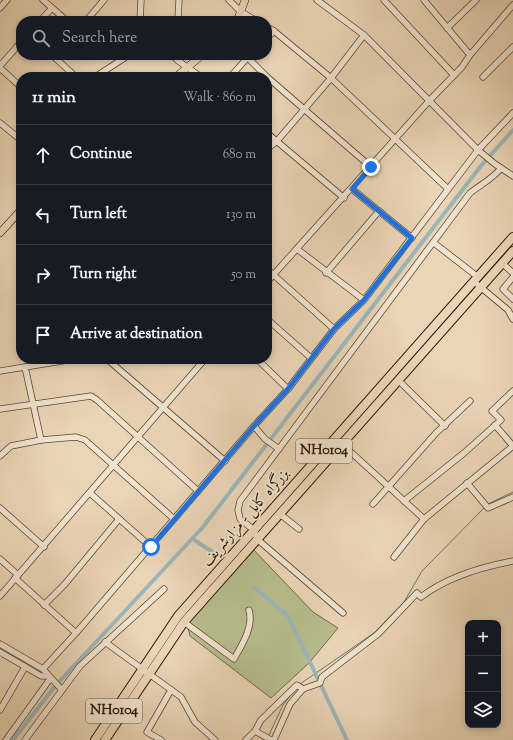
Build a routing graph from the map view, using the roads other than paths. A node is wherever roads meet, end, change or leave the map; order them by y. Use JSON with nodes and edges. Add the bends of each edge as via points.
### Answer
{"nodes":[{"id":1,"x":7,"y":0,"type":"edge"},
{"id":2,"x":43,"y":0,"type":"edge"},
{"id":3,"x":104,"y":0,"type":"edge"},
{"id":4,"x":141,"y":0,"type":"edge"},
{"id":5,"x":179,"y":0,"type":"edge"},
{"id":6,"x":229,"y":0,"type":"edge"},
{"id":7,"x":245,"y":0,"type":"edge"},
{"id":8,"x":317,"y":0,"type":"edge"},
{"id":9,"x":384,"y":0,"type":"edge"},
{"id":10,"x":424,"y":0,"type":"edge"},
{"id":11,"x":476,"y":0,"type":"edge"},
{"id":12,"x":513,"y":6,"type":"edge"},
{"id":13,"x":0,"y":8,"type":"edge"},
{"id":14,"x":52,"y":8,"type":"junction"},
{"id":15,"x":241,"y":12,"type":"junction"},
{"id":16,"x":45,"y":16,"type":"edge"},
{"id":17,"x":61,"y":16,"type":"edge"},
{"id":18,"x":90,"y":16,"type":"edge"},
{"id":19,"x":140,"y":16,"type":"edge"},
{"id":20,"x":178,"y":16,"type":"edge"},
{"id":21,"x":239,"y":16,"type":"edge"},
{"id":22,"x":248,"y":16,"type":"edge"},
{"id":23,"x":447,"y":28,"type":"junction"},
{"id":24,"x":274,"y":30,"type":"joint"},
{"id":25,"x":272,"y":32,"type":"edge"},
{"id":26,"x":364,"y":35,"type":"junction"},
{"id":27,"x":513,"y":47,"type":"edge"},
{"id":28,"x":16,"y":48,"type":"edge"},
{"id":29,"x":470,"y":55,"type":"junction"},
{"id":30,"x":62,"y":60,"type":"edge"},
{"id":31,"x":121,"y":60,"type":"edge"},
{"id":32,"x":177,"y":60,"type":"edge"},
{"id":33,"x":196,"y":60,"type":"edge"},
{"id":34,"x":245,"y":60,"type":"edge"},
{"id":35,"x":252,"y":60,"type":"edge"},
{"id":36,"x":0,"y":67,"type":"edge"},
{"id":37,"x":187,"y":68,"type":"junction"},
{"id":38,"x":72,"y":72,"type":"edge"},
{"id":39,"x":103,"y":72,"type":"edge"},
{"id":40,"x":182,"y":72,"type":"edge"},
{"id":41,"x":194,"y":72,"type":"edge"},
{"id":42,"x":235,"y":72,"type":"edge"},
{"id":43,"x":263,"y":72,"type":"edge"},
{"id":44,"x":454,"y":75,"type":"junction"},
{"id":45,"x":483,"y":77,"type":"dead end"},
{"id":46,"x":331,"y":78,"type":"junction"},
{"id":47,"x":16,"y":82,"type":"edge"},
{"id":48,"x":272,"y":82,"type":"edge"},
{"id":49,"x":429,"y":101,"type":"junction"},
{"id":50,"x":303,"y":110,"type":"junction"},
{"id":51,"x":513,"y":113,"type":"edge"},
{"id":52,"x":0,"y":123,"type":"edge"},
{"id":53,"x":16,"y":136,"type":"edge"},
{"id":54,"x":272,"y":137,"type":"edge"},
{"id":55,"x":396,"y":139,"type":"junction"},
{"id":56,"x":277,"y":141,"type":"junction"},
{"id":57,"x":272,"y":145,"type":"edge"},
{"id":58,"x":478,"y":150,"type":"junction"},
{"id":59,"x":371,"y":167,"type":"junction"},
{"id":60,"x":501,"y":168,"type":"junction"},
{"id":61,"x":513,"y":176,"type":"edge"},
{"id":62,"x":448,"y":188,"type":"junction"},
{"id":63,"x":352,"y":189,"type":"junction"},
{"id":64,"x":344,"y":198,"type":"junction"},
{"id":65,"x":379,"y":211,"type":"junction"},
{"id":66,"x":16,"y":215,"type":"edge"},
{"id":67,"x":0,"y":233,"type":"edge"},
{"id":68,"x":513,"y":237,"type":"edge"},
{"id":69,"x":412,"y":238,"type":"junction"},
{"id":70,"x":434,"y":243,"type":"junction"},
{"id":71,"x":297,"y":249,"type":"junction"},
{"id":72,"x":513,"y":251,"type":"edge"},
{"id":73,"x":502,"y":263,"type":"junction"},
{"id":74,"x":326,"y":273,"type":"junction"},
{"id":75,"x":513,"y":273,"type":"edge"},
{"id":76,"x":274,"y":275,"type":"joint"},
{"id":77,"x":513,"y":276,"type":"edge"},
{"id":78,"x":476,"y":279,"type":"junction"},
{"id":79,"x":480,"y":287,"type":"junction"},
{"id":80,"x":364,"y":300,"type":"junction"},
{"id":81,"x":513,"y":300,"type":"edge"},
{"id":82,"x":513,"y":319,"type":"edge"},
{"id":83,"x":272,"y":323,"type":"edge"},
{"id":84,"x":334,"y":329,"type":"junction"},
{"id":85,"x":311,"y":358,"type":"junction"},
{"id":86,"x":43,"y":364,"type":"edge"},
{"id":87,"x":113,"y":364,"type":"edge"},
{"id":88,"x":201,"y":364,"type":"edge"},
{"id":89,"x":262,"y":364,"type":"edge"},
{"id":90,"x":25,"y":367,"type":"junction"},
{"id":91,"x":0,"y":371,"type":"edge"},
{"id":92,"x":398,"y":380,"type":"junction"},
{"id":93,"x":288,"y":389,"type":"junction"},
{"id":94,"x":513,"y":391,"type":"edge"},
{"id":95,"x":470,"y":401,"type":"dead end"},
{"id":96,"x":33,"y":403,"type":"junction"},
{"id":97,"x":164,"y":408,"type":"junction"},
{"id":98,"x":0,"y":409,"type":"edge"},
{"id":99,"x":254,"y":426,"type":"junction"},
{"id":100,"x":445,"y":426,"type":"junction"},
{"id":101,"x":495,"y":426,"type":"junction"},
{"id":102,"x":138,"y":437,"type":"junction"},
{"id":103,"x":41,"y":440,"type":"junction"},
{"id":104,"x":342,"y":444,"type":"junction"},
{"id":105,"x":513,"y":446,"type":"edge"},
{"id":106,"x":279,"y":449,"type":"junction"},
{"id":107,"x":0,"y":456,"type":"edge"},
{"id":108,"x":224,"y":460,"type":"junction"},
{"id":109,"x":114,"y":465,"type":"junction"},
{"id":110,"x":467,"y":483,"type":"junction"},
{"id":111,"x":390,"y":487,"type":"junction"},
{"id":112,"x":198,"y":491,"type":"junction"},
{"id":113,"x":90,"y":493,"type":"junction"},
{"id":114,"x":513,"y":497,"type":"edge"},
{"id":115,"x":404,"y":501,"type":"junction"},
{"id":116,"x":373,"y":504,"type":"dead end"},
{"id":117,"x":0,"y":508,"type":"edge"},
{"id":118,"x":280,"y":514,"type":"junction"},
{"id":119,"x":174,"y":519,"type":"junction"},
{"id":120,"x":424,"y":519,"type":"junction"},
{"id":121,"x":119,"y":520,"type":"junction"},
{"id":122,"x":298,"y":529,"type":"dead end"},
{"id":123,"x":254,"y":530,"type":"junction"},
{"id":124,"x":257,"y":539,"type":"junction"},
{"id":125,"x":44,"y":547,"type":"junction"},
{"id":126,"x":151,"y":547,"type":"junction"},
{"id":127,"x":394,"y":557,"type":"dead end"},
{"id":128,"x":0,"y":559,"type":"edge"},
{"id":129,"x":513,"y":561,"type":"edge"},
{"id":130,"x":16,"y":577,"type":"junction"},
{"id":131,"x":164,"y":589,"type":"dead end"},
{"id":132,"x":0,"y":596,"type":"edge"},
{"id":133,"x":44,"y":605,"type":"junction"},
{"id":134,"x":249,"y":610,"type":"dead end"},
{"id":135,"x":344,"y":613,"type":"dead end"},
{"id":136,"x":184,"y":622,"type":"junction"},
{"id":137,"x":76,"y":633,"type":"junction"},
{"id":138,"x":105,"y":642,"type":"junction"},
{"id":139,"x":0,"y":644,"type":"edge"},
{"id":140,"x":0,"y":652,"type":"edge"},
{"id":141,"x":25,"y":667,"type":"junction"},
{"id":142,"x":43,"y":669,"type":"junction"},
{"id":143,"x":141,"y":669,"type":"junction"},
{"id":144,"x":149,"y":674,"type":"junction"},
{"id":145,"x":50,"y":679,"type":"junction"},
{"id":146,"x":300,"y":687,"type":"junction"},
{"id":147,"x":60,"y":689,"type":"junction"},
{"id":148,"x":171,"y":690,"type":"junction"},
{"id":149,"x":1,"y":708,"type":"edge"},
{"id":150,"x":255,"y":731,"type":"junction"},
{"id":151,"x":6,"y":740,"type":"edge"},
{"id":152,"x":25,"y":740,"type":"edge"},
{"id":153,"x":95,"y":740,"type":"edge"},
{"id":154,"x":105,"y":740,"type":"edge"},
{"id":155,"x":161,"y":740,"type":"edge"},
{"id":156,"x":215,"y":740,"type":"edge"},
{"id":157,"x":246,"y":740,"type":"edge"},
{"id":158,"x":271,"y":740,"type":"edge"},
{"id":159,"x":274,"y":740,"type":"edge"}],
"edges":[{"from":1,"to":13,"type":"street"},
{"from":2,"to":14,"type":"street"},
{"from":3,"to":18,"type":"street"},
{"from":4,"to":19,"type":"street"},
{"from":5,"to":20,"type":"street"},
{"from":6,"to":15,"type":"street"},
{"from":7,"to":15,"type":"main road"},
{"from":8,"to":26,"type":"street"},
{"from":9,"to":44,"type":"street"},
{"from":10,"to":23,"type":"street"},
{"from":11,"to":23,"type":"street"},
{"from":12,"to":29,"type":"street"},
{"from":14,"to":16,"type":"street"},
{"from":14,"to":17,"type":"street"},
{"from":15,"to":21,"type":"main road"},
{"from":15,"to":22,"type":"street"},
{"from":23,"to":29,"type":"street"},
{"from":24,"to":25,"type":"street"},
{"from":24,"to":46,"type":"street"},
{"from":26,"to":46,"type":"street"},
{"from":26,"to":49,"type":"street"},
{"from":27,"to":45,"type":"street"},
{"from":28,"to":36,"type":"street"},
{"from":29,"to":44,"type":"street"},
{"from":30,"to":38,"type":"street"},
{"from":31,"to":39,"type":"street"},
{"from":32,"to":37,"type":"street"},
{"from":33,"to":37,"type":"main road"},
{"from":34,"to":42,"type":"street"},
{"from":35,"to":43,"type":"street"},
{"from":36,"to":47,"type":"street"},
{"from":37,"to":40,"type":"main road"},
{"from":37,"to":41,"type":"street"},
{"from":44,"to":49,"type":"street"},
{"from":46,"to":50,"type":"street"},
{"from":46,"to":55,"type":"street"},
{"from":48,"to":50,"type":"street"},
{"from":49,"to":55,"type":"street"},
{"from":49,"to":58,"type":"street"},
{"from":50,"to":56,"type":"street"},
{"from":50,"to":59,"type":"street"},
{"from":51,"to":58,"type":"street"},
{"from":52,"to":53,"type":"street"},
{"from":54,"to":56,"type":"street"},
{"from":55,"to":59,"type":"street"},
{"from":55,"to":62,"type":"street"},
{"from":56,"to":57,"type":"street"},
{"from":56,"to":64,"type":"street"},
{"from":58,"to":60,"type":"street"},
{"from":58,"to":62,"type":"street"},
{"from":59,"to":63,"type":"street"},
{"from":60,"to":61,"type":"street"},
{"from":60,"to":70,"type":"street","via":[[497,175],[470,193]]},
{"from":62,"to":69,"type":"street"},
{"from":63,"to":64,"type":"street"},
{"from":63,"to":65,"type":"street"},
{"from":64,"to":71,"type":"street"},
{"from":65,"to":69,"type":"street"},
{"from":65,"to":74,"type":"street"},
{"from":66,"to":67,"type":"main road"},
{"from":68,"to":78,"type":"highway","name":"بزرگراه کابل - مزارشریف","number":"NH0104"},
{"from":69,"to":80,"type":"street"},
{"from":70,"to":78,"type":"street"},
{"from":70,"to":106,"type":"street"},
{"from":71,"to":74,"type":"street"},
{"from":71,"to":76,"type":"street"},
{"from":72,"to":73,"type":"highway","name":"بزرگراه کابل - مزارشریف","number":"NH0104"},
{"from":73,"to":75,"type":"street"},
{"from":73,"to":79,"type":"highway","name":"بزرگراه کابل - مزارشریف","number":"NH0104"},
{"from":74,"to":80,"type":"street"},
{"from":76,"to":84,"type":"street"},
{"from":77,"to":81,"type":"street","via":[[503,289]]},
{"from":78,"to":79,"type":"street"},
{"from":78,"to":123,"type":"highway","name":"بزرگراه کابل - مزارشریف","number":"NH0104"},
{"from":79,"to":82,"type":"street","via":[[508,310]]},
{"from":79,"to":92,"type":"highway","name":"بزرگراه کابل - مزارشریف","number":"NH0104"},
{"from":80,"to":84,"type":"street"},
{"from":83,"to":85,"type":"street"},
{"from":84,"to":85,"type":"street"},
{"from":85,"to":93,"type":"street"},
{"from":86,"to":90,"type":"street"},
{"from":87,"to":97,"type":"street"},
{"from":88,"to":97,"type":"street"},
{"from":89,"to":93,"type":"street"},
{"from":90,"to":91,"type":"street"},
{"from":90,"to":96,"type":"street"},
{"from":92,"to":100,"type":"street"},
{"from":92,"to":104,"type":"highway","name":"بزرگراه کابل - مزارشریف","number":"NH0104"},
{"from":93,"to":99,"type":"street"},
{"from":94,"to":101,"type":"street","via":[[492,411],[501,420]]},
{"from":95,"to":100,"type":"street"},
{"from":96,"to":98,"type":"street"},
{"from":96,"to":102,"type":"street","via":[[91,396]]},
{"from":96,"to":103,"type":"street"},
{"from":97,"to":102,"type":"street"},
{"from":97,"to":108,"type":"street"},
{"from":99,"to":106,"type":"street","via":[[265,439]]},
{"from":99,"to":108,"type":"street"},
{"from":100,"to":111,"type":"street"},
{"from":101,"to":105,"type":"street"},
{"from":101,"to":115,"type":"street"},
{"from":102,"to":109,"type":"street"},
{"from":102,"to":112,"type":"street"},
{"from":103,"to":107,"type":"street","via":[[11,446]]},
{"from":103,"to":109,"type":"street","via":[[80,438]]},
{"from":104,"to":111,"type":"street"},
{"from":104,"to":118,"type":"highway","name":"بزرگراه کابل - مزارشریف","number":"NH0104"},
{"from":105,"to":110,"type":"street"},
{"from":106,"to":123,"type":"street","via":[[240,501],[240,519]]},
{"from":108,"to":112,"type":"street"},
{"from":109,"to":113,"type":"street"},
{"from":109,"to":119,"type":"street"},
{"from":110,"to":114,"type":"street","via":[[488,508]]},
{"from":110,"to":120,"type":"street"},
{"from":111,"to":115,"type":"street"},
{"from":111,"to":116,"type":"street"},
{"from":112,"to":119,"type":"street"},
{"from":113,"to":121,"type":"street"},
{"from":113,"to":125,"type":"street"},
{"from":115,"to":120,"type":"street"},
{"from":117,"to":125,"type":"street"},
{"from":118,"to":122,"type":"street"},
{"from":118,"to":124,"type":"highway","name":"بزرگراه کابل - مزارشریف","number":"NH0104"},
{"from":119,"to":126,"type":"street"},
{"from":120,"to":127,"type":"street"},
{"from":121,"to":126,"type":"street"},
{"from":121,"to":133,"type":"street"},
{"from":123,"to":124,"type":"street"},
{"from":123,"to":143,"type":"highway","name":"بزرگراه کابل - مزارشریف","number":"NH0104","via":[[178,616]]},
{"from":124,"to":135,"type":"street"},
{"from":124,"to":136,"type":"highway","name":"بزرگراه کابل - مزارشریف","number":"NH0104"},
{"from":125,"to":130,"type":"street"},
{"from":126,"to":137,"type":"street"},
{"from":128,"to":130,"type":"street"},
{"from":129,"to":146,"type":"street","via":[[489,566],[436,585],[421,597],[417,593],[378,634],[321,680]]},
{"from":130,"to":132,"type":"street"},
{"from":130,"to":133,"type":"street"},
{"from":131,"to":138,"type":"street"},
{"from":133,"to":137,"type":"street"},
{"from":134,"to":136,"type":"street","via":[[251,617],[244,642],[234,659]]},
{"from":136,"to":144,"type":"highway","name":"بزرگراه کابل - مزارشریف","number":"NH0104"},
{"from":137,"to":142,"type":"street"},
{"from":138,"to":143,"type":"street"},
{"from":138,"to":147,"type":"street"},
{"from":139,"to":142,"type":"street"},
{"from":140,"to":141,"type":"street"},
{"from":141,"to":145,"type":"street"},
{"from":141,"to":149,"type":"street"},
{"from":142,"to":145,"type":"street"},
{"from":143,"to":144,"type":"street"},
{"from":143,"to":153,"type":"highway","name":"بزرگراه کابل - مزارشریف","number":"NH0104"},
{"from":144,"to":148,"type":"street"},
{"from":144,"to":154,"type":"highway","name":"بزرگراه کابل - مزارشریف","number":"NH0104"},
{"from":145,"to":147,"type":"street"},
{"from":145,"to":151,"type":"street"},
{"from":146,"to":150,"type":"street","via":[[261,720]]},
{"from":146,"to":159,"type":"street"},
{"from":147,"to":152,"type":"street"},
{"from":148,"to":155,"type":"street","via":[[147,732]]},
{"from":148,"to":156,"type":"street","via":[[181,696],[195,722]]},
{"from":150,"to":157,"type":"street"},
{"from":150,"to":158,"type":"street"}]}
